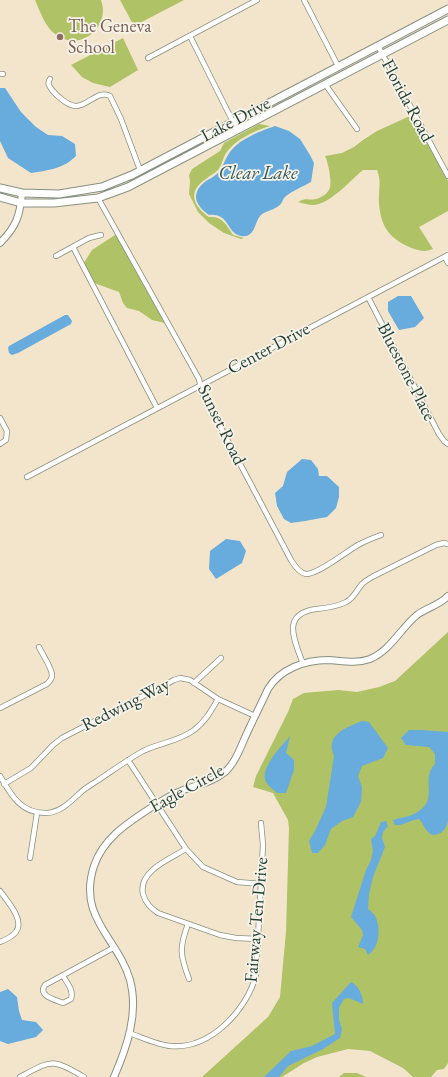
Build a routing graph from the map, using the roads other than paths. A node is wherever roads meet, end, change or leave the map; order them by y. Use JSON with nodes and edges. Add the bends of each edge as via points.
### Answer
{"nodes":[{"id":1,"x":257,"y":0,"type":"edge"},
{"id":2,"x":304,"y":0,"type":"edge"},
{"id":3,"x":448,"y":9,"type":"edge"},
{"id":4,"x":448,"y":20,"type":"edge"},
{"id":5,"x":190,"y":36,"type":"junction"},
{"id":6,"x":378,"y":46,"type":"junction"},
{"id":7,"x":382,"y":55,"type":"junction"},
{"id":8,"x":148,"y":58,"type":"dead end"},
{"id":9,"x":338,"y":66,"type":"junction"},
{"id":10,"x":50,"y":79,"type":"dead end"},
{"id":11,"x":325,"y":84,"type":"junction"},
{"id":12,"x":234,"y":121,"type":"junction"},
{"id":13,"x":237,"y":130,"type":"junction"},
{"id":14,"x":357,"y":130,"type":"dead end"},
{"id":15,"x":140,"y":170,"type":"junction"},
{"id":16,"x":448,"y":176,"type":"edge"},
{"id":17,"x":0,"y":188,"type":"edge"},
{"id":18,"x":22,"y":193,"type":"junction"},
{"id":19,"x":0,"y":198,"type":"edge"},
{"id":20,"x":98,"y":198,"type":"junction"},
{"id":21,"x":21,"y":203,"type":"junction"},
{"id":22,"x":101,"y":235,"type":"dead end"},
{"id":23,"x":0,"y":243,"type":"edge"},
{"id":24,"x":73,"y":247,"type":"junction"},
{"id":25,"x":56,"y":256,"type":"dead end"},
{"id":26,"x":446,"y":256,"type":"edge"},
{"id":27,"x":448,"y":263,"type":"edge"},
{"id":28,"x":368,"y":297,"type":"junction"},
{"id":29,"x":200,"y":385,"type":"junction"},
{"id":30,"x":157,"y":408,"type":"junction"},
{"id":31,"x":0,"y":418,"type":"edge"},
{"id":32,"x":0,"y":444,"type":"edge"},
{"id":33,"x":448,"y":444,"type":"edge"},
{"id":34,"x":27,"y":477,"type":"dead end"},
{"id":35,"x":381,"y":535,"type":"dead end"},
{"id":36,"x":448,"y":544,"type":"edge"},
{"id":37,"x":448,"y":596,"type":"edge"},
{"id":38,"x":38,"y":647,"type":"dead end"},
{"id":39,"x":221,"y":658,"type":"dead end"},
{"id":40,"x":303,"y":664,"type":"junction"},
{"id":41,"x":194,"y":683,"type":"junction"},
{"id":42,"x":218,"y":699,"type":"junction"},
{"id":43,"x":0,"y":708,"type":"edge"},
{"id":44,"x":255,"y":716,"type":"junction"},
{"id":45,"x":128,"y":760,"type":"junction"},
{"id":46,"x":0,"y":776,"type":"edge"},
{"id":47,"x":4,"y":784,"type":"junction"},
{"id":48,"x":157,"y":804,"type":"junction"},
{"id":49,"x":37,"y":813,"type":"junction"},
{"id":50,"x":261,"y":823,"type":"dead end"},
{"id":51,"x":186,"y":849,"type":"junction"},
{"id":52,"x":30,"y":858,"type":"dead end"},
{"id":53,"x":262,"y":884,"type":"junction"},
{"id":54,"x":0,"y":891,"type":"edge"},
{"id":55,"x":188,"y":924,"type":"junction"},
{"id":56,"x":258,"y":939,"type":"junction"},
{"id":57,"x":0,"y":942,"type":"edge"},
{"id":58,"x":113,"y":948,"type":"junction"},
{"id":59,"x":63,"y":976,"type":"junction"},
{"id":60,"x":189,"y":979,"type":"dead end"},
{"id":61,"x":129,"y":1033,"type":"junction"},
{"id":62,"x":27,"y":1075,"type":"edge"},
{"id":63,"x":20,"y":1077,"type":"edge"},
{"id":64,"x":84,"y":1077,"type":"edge"},
{"id":65,"x":114,"y":1077,"type":"edge"}],
"edges":[{"from":1,"to":5,"type":"street"},
{"from":2,"to":9,"type":"street"},
{"from":3,"to":6,"type":"main road","name":"Lake Drive"},
{"from":4,"to":7,"type":"main road","name":"Lake Drive"},
{"from":5,"to":8,"type":"street"},
{"from":5,"to":12,"type":"street"},
{"from":6,"to":7,"type":"street","name":"Florida Road"},
{"from":6,"to":9,"type":"main road","name":"Lake Drive"},
{"from":7,"to":11,"type":"main road","name":"Lake Drive"},
{"from":7,"to":16,"type":"street","name":"Florida Road"},
{"from":9,"to":12,"type":"main road","name":"Lake Drive"},
{"from":10,"to":15,"type":"street","via":[[48,82],[52,90],[74,106],[103,95],[110,96]]},
{"from":11,"to":13,"type":"main road","name":"Lake Drive"},
{"from":11,"to":14,"type":"street"},
{"from":12,"to":13,"type":"street"},
{"from":12,"to":15,"type":"main road","name":"Lake Drive"},
{"from":13,"to":20,"type":"main road","name":"Lake Drive","via":[[128,187]]},
{"from":15,"to":18,"type":"main road","name":"Lake Drive","via":[[102,187],[83,191],[59,194]]},
{"from":17,"to":18,"type":"main road","name":"Lake Drive"},
{"from":18,"to":21,"type":"street"},
{"from":19,"to":21,"type":"main road","name":"Lake Drive"},
{"from":20,"to":21,"type":"main road","name":"Lake Drive","via":[[54,203]]},
{"from":20,"to":29,"type":"street","name":"Sunset Road","via":[[196,373]]},
{"from":21,"to":23,"type":"street","via":[[13,229]]},
{"from":22,"to":24,"type":"street"},
{"from":24,"to":25,"type":"street"},
{"from":24,"to":30,"type":"street"},
{"from":26,"to":27,"type":"street"},
{"from":26,"to":28,"type":"street","name":"Center Drive"},
{"from":28,"to":29,"type":"street","name":"Center Drive"},
{"from":28,"to":33,"type":"street","name":"Bluestone Place","via":[[439,434]]},
{"from":29,"to":30,"type":"street","name":"Center Drive"},
{"from":29,"to":35,"type":"street","name":"Sunset Road","via":[[298,570],[311,574],[357,546]]},
{"from":30,"to":34,"type":"street","name":"Center Drive"},
{"from":31,"to":32,"type":"street","via":[[7,431],[6,440]]},
{"from":36,"to":40,"type":"street","via":[[436,545],[372,577],[347,602],[311,610],[298,616],[294,622],[293,635]]},
{"from":37,"to":40,"type":"street","name":"Eagle Circle","via":[[411,620],[377,656],[362,661],[321,660]]},
{"from":38,"to":43,"type":"street","via":[[51,671],[51,680]]},
{"from":39,"to":41,"type":"street"},
{"from":40,"to":44,"type":"street","name":"Eagle Circle","via":[[282,673],[272,682]]},
{"from":41,"to":42,"type":"street","name":"Redwing Way"},
{"from":41,"to":47,"type":"street","name":"Redwing Way","via":[[185,679],[174,680],[62,738],[31,768]]},
{"from":42,"to":44,"type":"street","name":"Redwing Way"},
{"from":42,"to":45,"type":"street","via":[[206,719],[192,732],[148,749]]},
{"from":44,"to":48,"type":"street","name":"Eagle Circle","via":[[235,758],[223,773]]},
{"from":45,"to":48,"type":"street"},
{"from":45,"to":49,"type":"street","via":[[89,786],[64,807],[48,813]]},
{"from":46,"to":47,"type":"street"},
{"from":47,"to":49,"type":"street","via":[[16,802]]},
{"from":48,"to":51,"type":"street"},
{"from":48,"to":58,"type":"street","name":"Eagle Circle","via":[[116,832],[101,851],[94,867],[90,888],[92,908],[98,924]]},
{"from":49,"to":52,"type":"street"},
{"from":50,"to":53,"type":"street","name":"Fairway Ten Drive"},
{"from":51,"to":53,"type":"street","via":[[203,867],[216,874],[237,882]]},
{"from":51,"to":55,"type":"street","via":[[152,870],[142,888],[146,902],[158,914]]},
{"from":53,"to":56,"type":"street","name":"Fairway Ten Drive"},
{"from":54,"to":57,"type":"street","via":[[19,922],[16,933]]},
{"from":55,"to":56,"type":"street","via":[[236,938]]},
{"from":55,"to":60,"type":"street","via":[[181,951]]},
{"from":56,"to":61,"type":"street","name":"Fairway Ten Drive","via":[[253,988],[234,1016],[206,1039],[196,1044],[170,1046]]},
{"from":58,"to":59,"type":"street"},
{"from":58,"to":61,"type":"street","name":"Eagle Circle","via":[[126,970],[132,990],[133,1009]]},
{"from":59,"to":59,"type":"street","via":[[43,988],[43,992],[49,998],[63,1003],[71,999],[72,995],[72,990]]},
{"from":61,"to":65,"type":"street","name":"Eagle Circle"},
{"from":62,"to":63,"type":"street"},
{"from":62,"to":64,"type":"street","via":[[47,1064],[59,1064]]}]}
